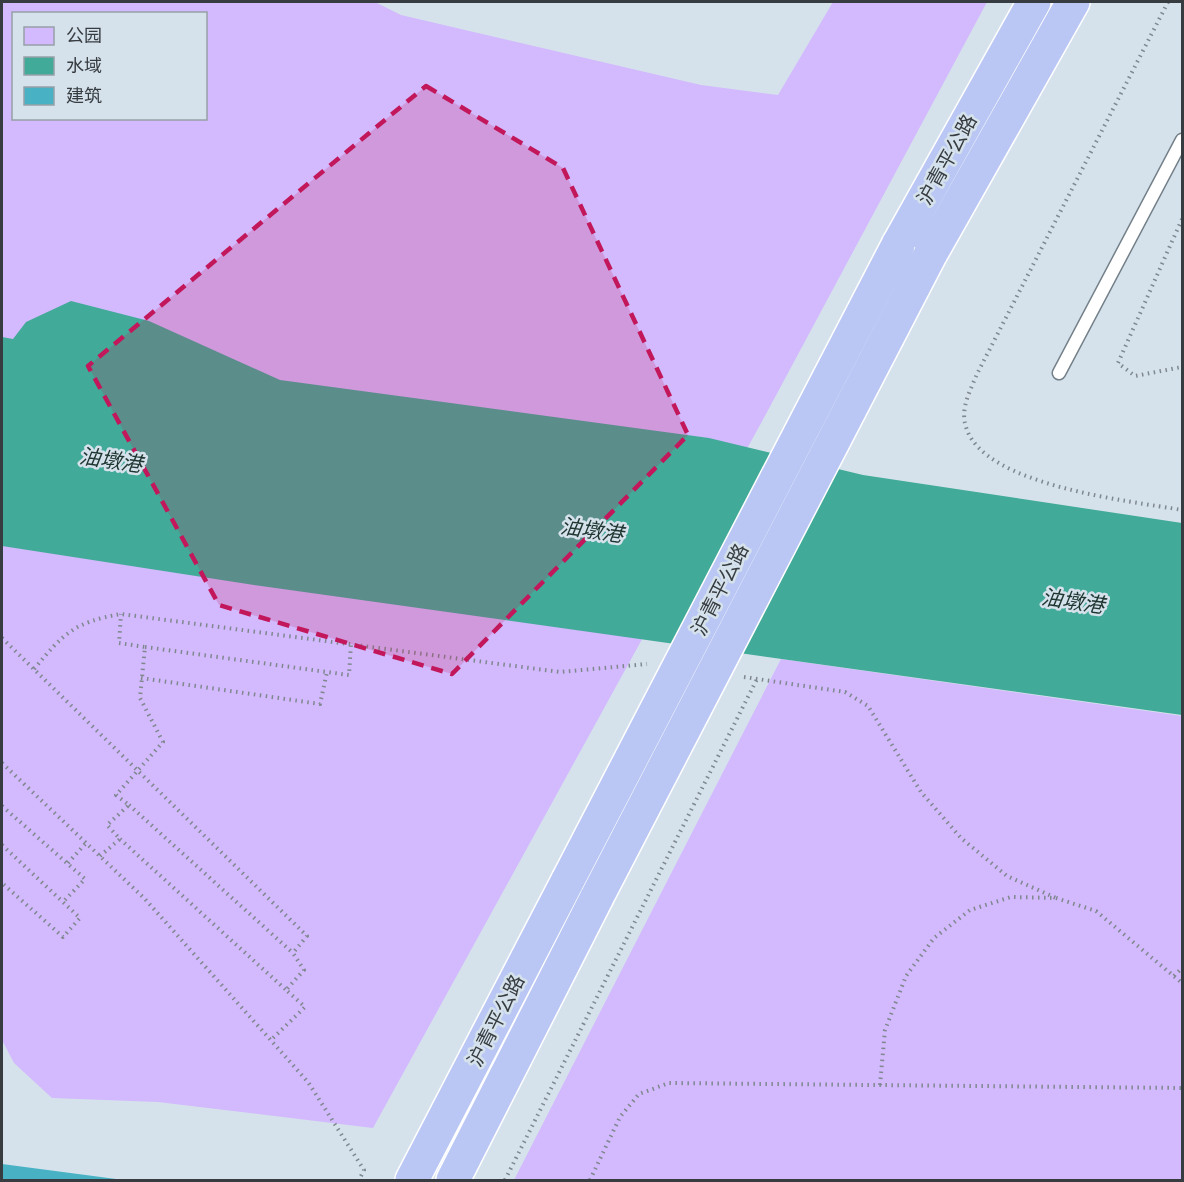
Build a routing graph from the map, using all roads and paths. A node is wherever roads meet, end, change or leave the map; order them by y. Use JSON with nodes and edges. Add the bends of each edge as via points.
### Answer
{"nodes":[{"id":1,"x":1034,"y":2,"type":"edge"},
{"id":2,"x":1073,"y":2,"type":"edge"},
{"id":3,"x":1168,"y":2,"type":"edge"},
{"id":4,"x":1182,"y":140,"type":"edge"},
{"id":5,"x":1182,"y":219,"type":"edge"},
{"id":6,"x":1182,"y":367,"type":"edge"},
{"id":7,"x":1059,"y":373,"type":"dead end"},
{"id":8,"x":1182,"y":510,"type":"edge"},
{"id":9,"x":121,"y":614,"type":"junction"},
{"id":10,"x":2,"y":638,"type":"edge"},
{"id":11,"x":351,"y":644,"type":"junction"},
{"id":12,"x":145,"y":647,"type":"junction"},
{"id":13,"x":654,"y":665,"type":"dead end"},
{"id":14,"x":34,"y":669,"type":"junction"},
{"id":15,"x":327,"y":672,"type":"junction"},
{"id":16,"x":734,"y":676,"type":"dead end"},
{"id":17,"x":141,"y":678,"type":"junction"},
{"id":18,"x":757,"y":679,"type":"junction"},
{"id":19,"x":2,"y":763,"type":"edge"},
{"id":20,"x":138,"y":770,"type":"junction"},
{"id":21,"x":129,"y":805,"type":"junction"},
{"id":22,"x":2,"y":806,"type":"edge"},
{"id":23,"x":120,"y":839,"type":"junction"},
{"id":24,"x":86,"y":843,"type":"junction"},
{"id":25,"x":2,"y":845,"type":"edge"},
{"id":26,"x":100,"y":856,"type":"junction"},
{"id":27,"x":68,"y":863,"type":"junction"},
{"id":28,"x":2,"y":883,"type":"edge"},
{"id":29,"x":1056,"y":898,"type":"junction"},
{"id":30,"x":63,"y":902,"type":"junction"},
{"id":31,"x":293,"y":954,"type":"junction"},
{"id":32,"x":1182,"y":968,"type":"edge"},
{"id":33,"x":1174,"y":976,"type":"junction"},
{"id":34,"x":1182,"y":983,"type":"edge"},
{"id":35,"x":286,"y":990,"type":"junction"},
{"id":36,"x":271,"y":1040,"type":"junction"},
{"id":37,"x":880,"y":1085,"type":"junction"},
{"id":38,"x":1182,"y":1088,"type":"edge"},
{"id":39,"x":359,"y":1180,"type":"edge"},
{"id":40,"x":412,"y":1180,"type":"edge"},
{"id":41,"x":453,"y":1180,"type":"edge"},
{"id":42,"x":505,"y":1180,"type":"edge"},
{"id":43,"x":590,"y":1180,"type":"edge"}],
"edges":[{"from":1,"to":40,"type":"highway","name":"沪青平公路","bridge":true,"via":[[898,245]]},
{"from":2,"to":41,"type":"highway","name":"沪青平公路","bridge":true,"via":[[930,255]]},
{"from":3,"to":8,"type":"path","via":[[977,374],[964,416],[966,430],[978,445],[998,463],[1018,473],[1082,493]]},
{"from":4,"to":7,"type":"lane"},
{"from":5,"to":6,"type":"path","via":[[1118,363],[1135,376]]},
{"from":9,"to":11,"type":"path"},
{"from":9,"to":12,"type":"path","via":[[119,643]]},
{"from":9,"to":14,"type":"path","via":[[95,618],[62,635]]},
{"from":10,"to":14,"type":"path"},
{"from":11,"to":13,"type":"path","via":[[560,672]]},
{"from":11,"to":15,"type":"path","via":[[349,675]]},
{"from":12,"to":15,"type":"path"},
{"from":12,"to":17,"type":"path"},
{"from":14,"to":20,"type":"path"},
{"from":15,"to":17,"type":"path","via":[[320,704]]},
{"from":16,"to":18,"type":"path"},
{"from":17,"to":20,"type":"path","via":[[140,698],[163,741]]},
{"from":18,"to":29,"type":"path","via":[[845,692],[868,706],[921,792],[961,838],[1007,876]]},
{"from":18,"to":42,"type":"path"},
{"from":19,"to":24,"type":"path"},
{"from":20,"to":21,"type":"path","via":[[116,795]]},
{"from":20,"to":31,"type":"path","via":[[307,936]]},
{"from":21,"to":23,"type":"path","via":[[107,825]]},
{"from":21,"to":31,"type":"path"},
{"from":22,"to":27,"type":"path"},
{"from":23,"to":26,"type":"path"},
{"from":23,"to":35,"type":"path"},
{"from":24,"to":26,"type":"path"},
{"from":24,"to":27,"type":"path"},
{"from":25,"to":30,"type":"path"},
{"from":26,"to":36,"type":"path","via":[[145,899]]},
{"from":27,"to":30,"type":"path","via":[[85,879]]},
{"from":28,"to":30,"type":"path","via":[[63,937],[80,918]]},
{"from":29,"to":33,"type":"path","via":[[1096,911]]},
{"from":29,"to":37,"type":"path","via":[[1011,897],[970,910],[934,938],[906,976],[885,1030]]},
{"from":31,"to":35,"type":"path","via":[[304,970]]},
{"from":32,"to":33,"type":"path"},
{"from":33,"to":34,"type":"path"},
{"from":35,"to":36,"type":"path","via":[[305,1006]]},
{"from":36,"to":39,"type":"path","via":[[308,1082],[364,1170]]},
{"from":37,"to":38,"type":"path"},
{"from":37,"to":43,"type":"path","via":[[669,1083],[639,1094],[620,1117]]}]}
